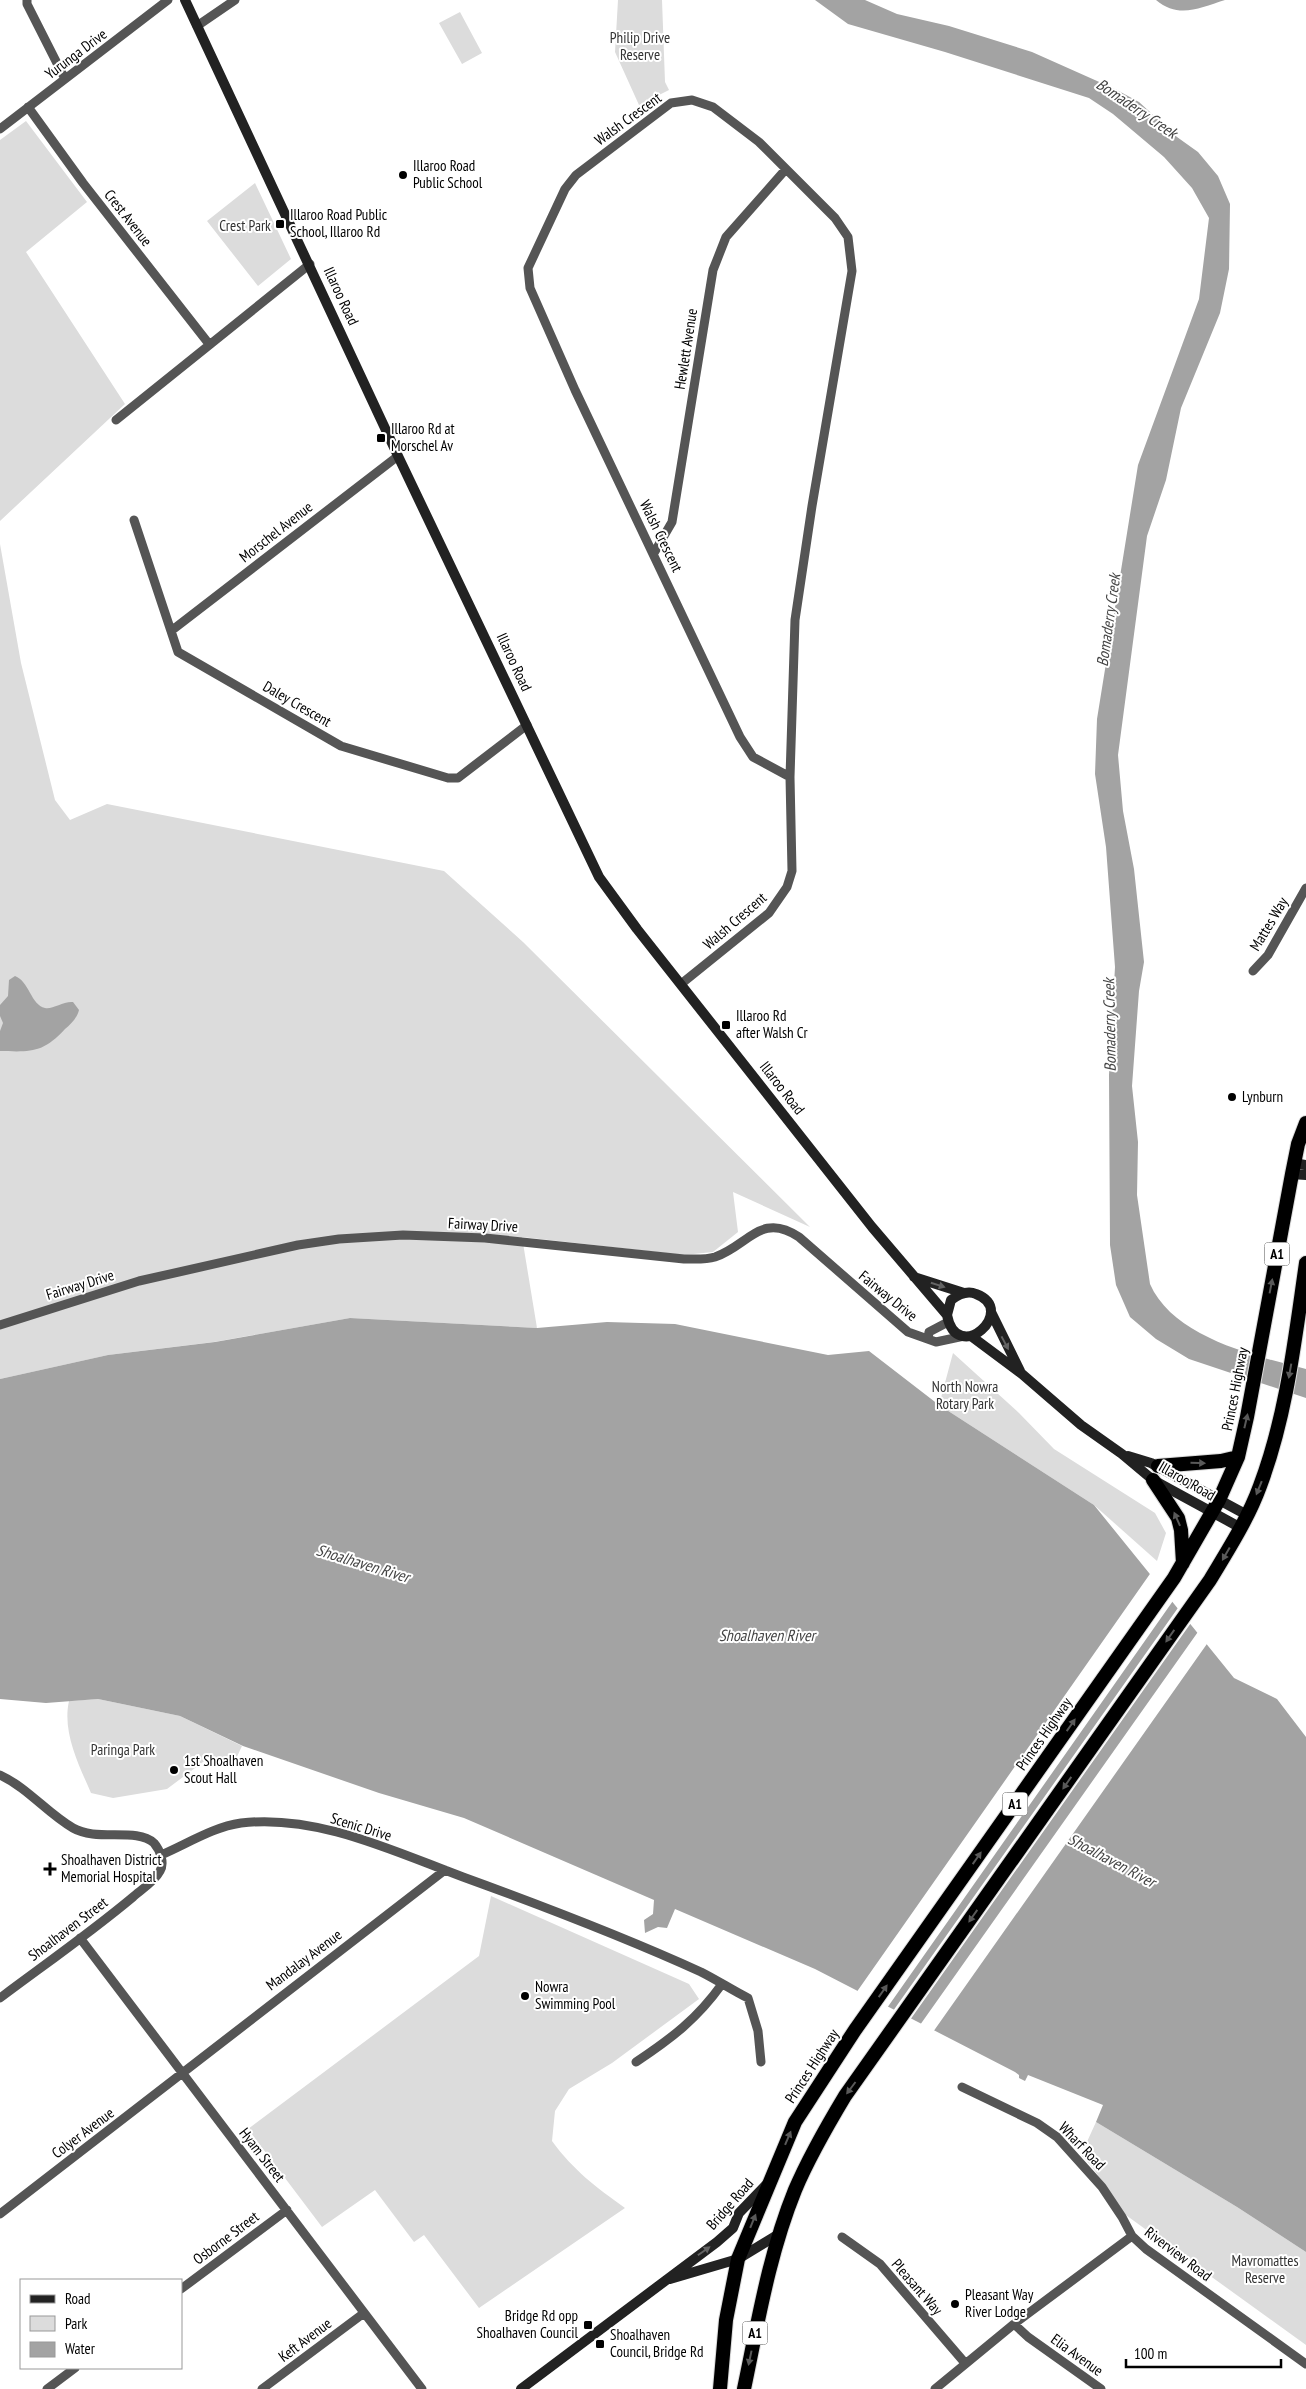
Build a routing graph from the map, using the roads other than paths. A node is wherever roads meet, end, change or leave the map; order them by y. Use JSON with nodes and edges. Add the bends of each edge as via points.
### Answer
{"nodes":[{"id":1,"x":27,"y":0,"type":"edge"},
{"id":2,"x":168,"y":0,"type":"edge"},
{"id":3,"x":186,"y":0,"type":"edge"},
{"id":4,"x":234,"y":0,"type":"edge"},
{"id":5,"x":198,"y":26,"type":"junction"},
{"id":6,"x":65,"y":80,"type":"junction"},
{"id":7,"x":28,"y":107,"type":"junction"},
{"id":8,"x":0,"y":129,"type":"edge"},
{"id":9,"x":786,"y":169,"type":"junction"},
{"id":10,"x":310,"y":264,"type":"junction"},
{"id":11,"x":209,"y":344,"type":"junction"},
{"id":12,"x":116,"y":420,"type":"dead end"},
{"id":13,"x":398,"y":456,"type":"junction"},
{"id":14,"x":134,"y":520,"type":"dead end"},
{"id":15,"x":654,"y":553,"type":"junction"},
{"id":16,"x":171,"y":630,"type":"junction"},
{"id":17,"x":527,"y":725,"type":"junction"},
{"id":18,"x":790,"y":777,"type":"junction"},
{"id":19,"x":1306,"y":888,"type":"edge"},
{"id":20,"x":1253,"y":971,"type":"dead end"},
{"id":21,"x":681,"y":984,"type":"junction"},
{"id":22,"x":1306,"y":1122,"type":"edge"},
{"id":23,"x":1297,"y":1167,"type":"edge"},
{"id":24,"x":1306,"y":1176,"type":"edge"},
{"id":25,"x":1306,"y":1263,"type":"edge"},
{"id":26,"x":913,"y":1276,"type":"junction"},
{"id":27,"x":964,"y":1293,"type":"junction"},
{"id":28,"x":990,"y":1312,"type":"junction"},
{"id":29,"x":948,"y":1318,"type":"junction"},
{"id":30,"x":0,"y":1325,"type":"edge"},
{"id":31,"x":967,"y":1336,"type":"junction"},
{"id":32,"x":928,"y":1339,"type":"junction"},
{"id":33,"x":1022,"y":1374,"type":"junction"},
{"id":34,"x":1122,"y":1454,"type":"junction"},
{"id":35,"x":1238,"y":1457,"type":"junction"},
{"id":36,"x":1158,"y":1466,"type":"junction"},
{"id":37,"x":1153,"y":1480,"type":"junction"},
{"id":38,"x":1219,"y":1500,"type":"junction"},
{"id":39,"x":1212,"y":1512,"type":"junction"},
{"id":40,"x":1244,"y":1521,"type":"junction"},
{"id":41,"x":1183,"y":1564,"type":"junction"},
{"id":42,"x":0,"y":1775,"type":"edge"},
{"id":43,"x":161,"y":1855,"type":"junction"},
{"id":44,"x":445,"y":1870,"type":"junction"},
{"id":45,"x":80,"y":1938,"type":"junction"},
{"id":46,"x":722,"y":1984,"type":"junction"},
{"id":47,"x":0,"y":1998,"type":"edge"},
{"id":48,"x":636,"y":2062,"type":"dead end"},
{"id":49,"x":761,"y":2062,"type":"dead end"},
{"id":50,"x":182,"y":2074,"type":"junction"},
{"id":51,"x":962,"y":2087,"type":"dead end"},
{"id":52,"x":769,"y":2182,"type":"junction"},
{"id":53,"x":287,"y":2210,"type":"junction"},
{"id":54,"x":0,"y":2214,"type":"edge"},
{"id":55,"x":779,"y":2234,"type":"junction"},
{"id":56,"x":1132,"y":2236,"type":"junction"},
{"id":57,"x":842,"y":2237,"type":"dead end"},
{"id":58,"x":738,"y":2259,"type":"junction"},
{"id":59,"x":665,"y":2281,"type":"junction"},
{"id":60,"x":182,"y":2288,"type":"edge"},
{"id":61,"x":364,"y":2313,"type":"junction"},
{"id":62,"x":1014,"y":2324,"type":"junction"},
{"id":63,"x":965,"y":2363,"type":"junction"},
{"id":64,"x":1306,"y":2364,"type":"edge"},
{"id":65,"x":74,"y":2369,"type":"edge"},
{"id":66,"x":47,"y":2389,"type":"edge"},
{"id":67,"x":262,"y":2389,"type":"edge"},
{"id":68,"x":422,"y":2389,"type":"edge"},
{"id":69,"x":521,"y":2389,"type":"edge"},
{"id":70,"x":720,"y":2389,"type":"edge"},
{"id":71,"x":744,"y":2389,"type":"edge"},
{"id":72,"x":935,"y":2389,"type":"edge"},
{"id":73,"x":1101,"y":2389,"type":"edge"}],
"edges":[{"from":1,"to":6,"type":"street"},
{"from":2,"to":6,"type":"street","name":"Yurunga Drive"},
{"from":3,"to":5,"type":"main road","name":"Illaroo Road"},
{"from":4,"to":5,"type":"street"},
{"from":5,"to":10,"type":"main road","name":"Illaroo Road"},
{"from":6,"to":7,"type":"street","name":"Yurunga Drive"},
{"from":7,"to":8,"type":"street","name":"Yurunga Drive"},
{"from":7,"to":11,"type":"street","name":"Crest Avenue"},
{"from":9,"to":15,"type":"street","name":"Hewlett Avenue","via":[[726,237],[713,270],[672,522]]},
{"from":9,"to":15,"type":"street","name":"Walsh Crescent","via":[[759,142],[713,107],[692,100],[671,104],[576,175],[565,189],[528,268],[530,288],[541,314]]},
{"from":9,"to":18,"type":"street","name":"Walsh Crescent","via":[[835,218],[848,237],[852,271],[795,620]]},
{"from":10,"to":11,"type":"street"},
{"from":10,"to":13,"type":"main road","name":"Illaroo Road"},
{"from":11,"to":12,"type":"street"},
{"from":13,"to":16,"type":"street","name":"Morschel Avenue"},
{"from":13,"to":17,"type":"main road","name":"Illaroo Road"},
{"from":14,"to":16,"type":"street","name":"Daley Crescent"},
{"from":15,"to":18,"type":"street","name":"Walsh Crescent","via":[[740,737],[754,757]]},
{"from":16,"to":17,"type":"street","name":"Daley Crescent","via":[[178,652],[341,746],[448,778],[458,778]]},
{"from":17,"to":21,"type":"main road","name":"Illaroo Road","via":[[599,877]]},
{"from":18,"to":21,"type":"street","name":"Walsh Crescent","via":[[792,871],[787,887],[769,913]]},
{"from":19,"to":20,"type":"street","name":"Mattes Way","via":[[1268,955]]},
{"from":21,"to":26,"type":"main road","name":"Illaroo Road"},
{"from":22,"to":23,"type":"highway","name":"Princes Highway","number":"A1","via":[[1298,1144]]},
{"from":23,"to":24,"type":"main road"},
{"from":35,"to":23,"type":"highway","name":"Princes Highway","number":"A1","one_way":true},
{"from":25,"to":40,"type":"highway","number":"A1","one_way":true,"via":[[1278,1432],[1260,1488]]},
{"from":26,"to":27,"type":"main road","name":"Illaroo Road","one_way":true},
{"from":26,"to":29,"type":"main road","name":"Illaroo Road"},
{"from":27,"to":28,"type":"main road","name":"Illaroo Road","via":[[979,1295]]},
{"from":27,"to":29,"type":"main road","via":[[951,1300]]},
{"from":28,"to":31,"type":"main road","via":[[988,1325],[983,1331]]},
{"from":28,"to":33,"type":"main road","name":"Illaroo Road","one_way":true},
{"from":29,"to":31,"type":"main road","name":"Illaroo Road","via":[[952,1329]]},
{"from":29,"to":32,"type":"street","name":"Fairway Drive","via":[[929,1332]]},
{"from":30,"to":32,"type":"street","name":"Fairway Drive","via":[[140,1281],[298,1245],[339,1239],[403,1235],[485,1238],[703,1259],[726,1252],[755,1233],[774,1227],[799,1237],[908,1332]]},
{"from":31,"to":32,"type":"street","name":"Fairway Drive","via":[[936,1342]]},
{"from":31,"to":33,"type":"main road","name":"Illaroo Road"},
{"from":33,"to":34,"type":"main road","name":"Illaroo Road"},
{"from":34,"to":36,"type":"main road","name":"Illaroo Road"},
{"from":34,"to":37,"type":"main road","name":"Illaroo Road"},
{"from":36,"to":35,"type":"highway","one_way":true},
{"from":35,"to":38,"type":"highway","name":"Princes Highway","number":"A1"},
{"from":36,"to":38,"type":"main road","name":"Illaroo Road"},
{"from":37,"to":39,"type":"main road","name":"Illaroo Road"},
{"from":41,"to":37,"type":"highway","one_way":true,"via":[[1178,1518]]},
{"from":38,"to":39,"type":"highway","name":"Princes Highway","number":"A1"},
{"from":38,"to":40,"type":"main road","name":"Illaroo Road"},
{"from":39,"to":40,"type":"main road","name":"Illaroo Road"},
{"from":39,"to":41,"type":"highway","name":"Princes Highway","number":"A1"},
{"from":40,"to":55,"type":"highway","number":"A1","one_way":true,"via":[[1210,1580],[845,2096],[795,2190]]},
{"from":52,"to":41,"type":"highway","name":"Princes Highway","number":"A1","one_way":true,"via":[[795,2122],[855,2030]]},
{"from":42,"to":43,"type":"street","via":[[74,1828],[96,1836],[146,1839],[154,1843]]},
{"from":43,"to":44,"type":"street","name":"Scenic Drive","via":[[217,1829],[241,1823],[271,1822],[334,1832]]},
{"from":43,"to":45,"type":"street","name":"Shoalhaven Street","via":[[159,1874]]},
{"from":44,"to":46,"type":"street","name":"Scenic Drive","via":[[545,1907],[703,1973]]},
{"from":44,"to":50,"type":"street","name":"Mandalay Avenue"},
{"from":45,"to":47,"type":"street","name":"Shoalhaven Street"},
{"from":45,"to":50,"type":"street","name":"Hyam Street"},
{"from":46,"to":48,"type":"street","via":[[704,2009],[668,2041]]},
{"from":46,"to":49,"type":"street","name":"Scenic Drive","via":[[748,1998],[758,2030]]},
{"from":50,"to":53,"type":"street","name":"Hyam Street"},
{"from":50,"to":54,"type":"street","name":"Colyer Avenue"},
{"from":51,"to":56,"type":"street","name":"Wharf Road","via":[[1037,2123],[1057,2137],[1102,2187]]},
{"from":58,"to":52,"type":"highway","name":"Princes Highway","number":"A1","one_way":true},
{"from":59,"to":52,"type":"main road","name":"Bridge Road","one_way":true,"via":[[733,2228],[739,2213]]},
{"from":53,"to":60,"type":"street","name":"Osborne Street"},
{"from":53,"to":61,"type":"street","name":"Hyam Street"},
{"from":55,"to":58,"type":"main road","name":"Bridge Road"},
{"from":55,"to":71,"type":"highway","number":"A1","one_way":true},
{"from":56,"to":62,"type":"street"},
{"from":56,"to":64,"type":"street","name":"Riverview Road"},
{"from":57,"to":63,"type":"street","name":"Pleasant Way","via":[[880,2264]]},
{"from":58,"to":59,"type":"main road","name":"Bridge Road"},
{"from":58,"to":70,"type":"highway","name":"Princes Highway","number":"A1","via":[[726,2320]]},
{"from":59,"to":69,"type":"main road","name":"Bridge Road"},
{"from":61,"to":67,"type":"street","name":"Keft Avenue"},
{"from":61,"to":68,"type":"street","name":"Hyam Street"},
{"from":62,"to":63,"type":"street"},
{"from":62,"to":73,"type":"street","name":"Elia Avenue"},
{"from":63,"to":72,"type":"street"},
{"from":65,"to":66,"type":"street"}]}
